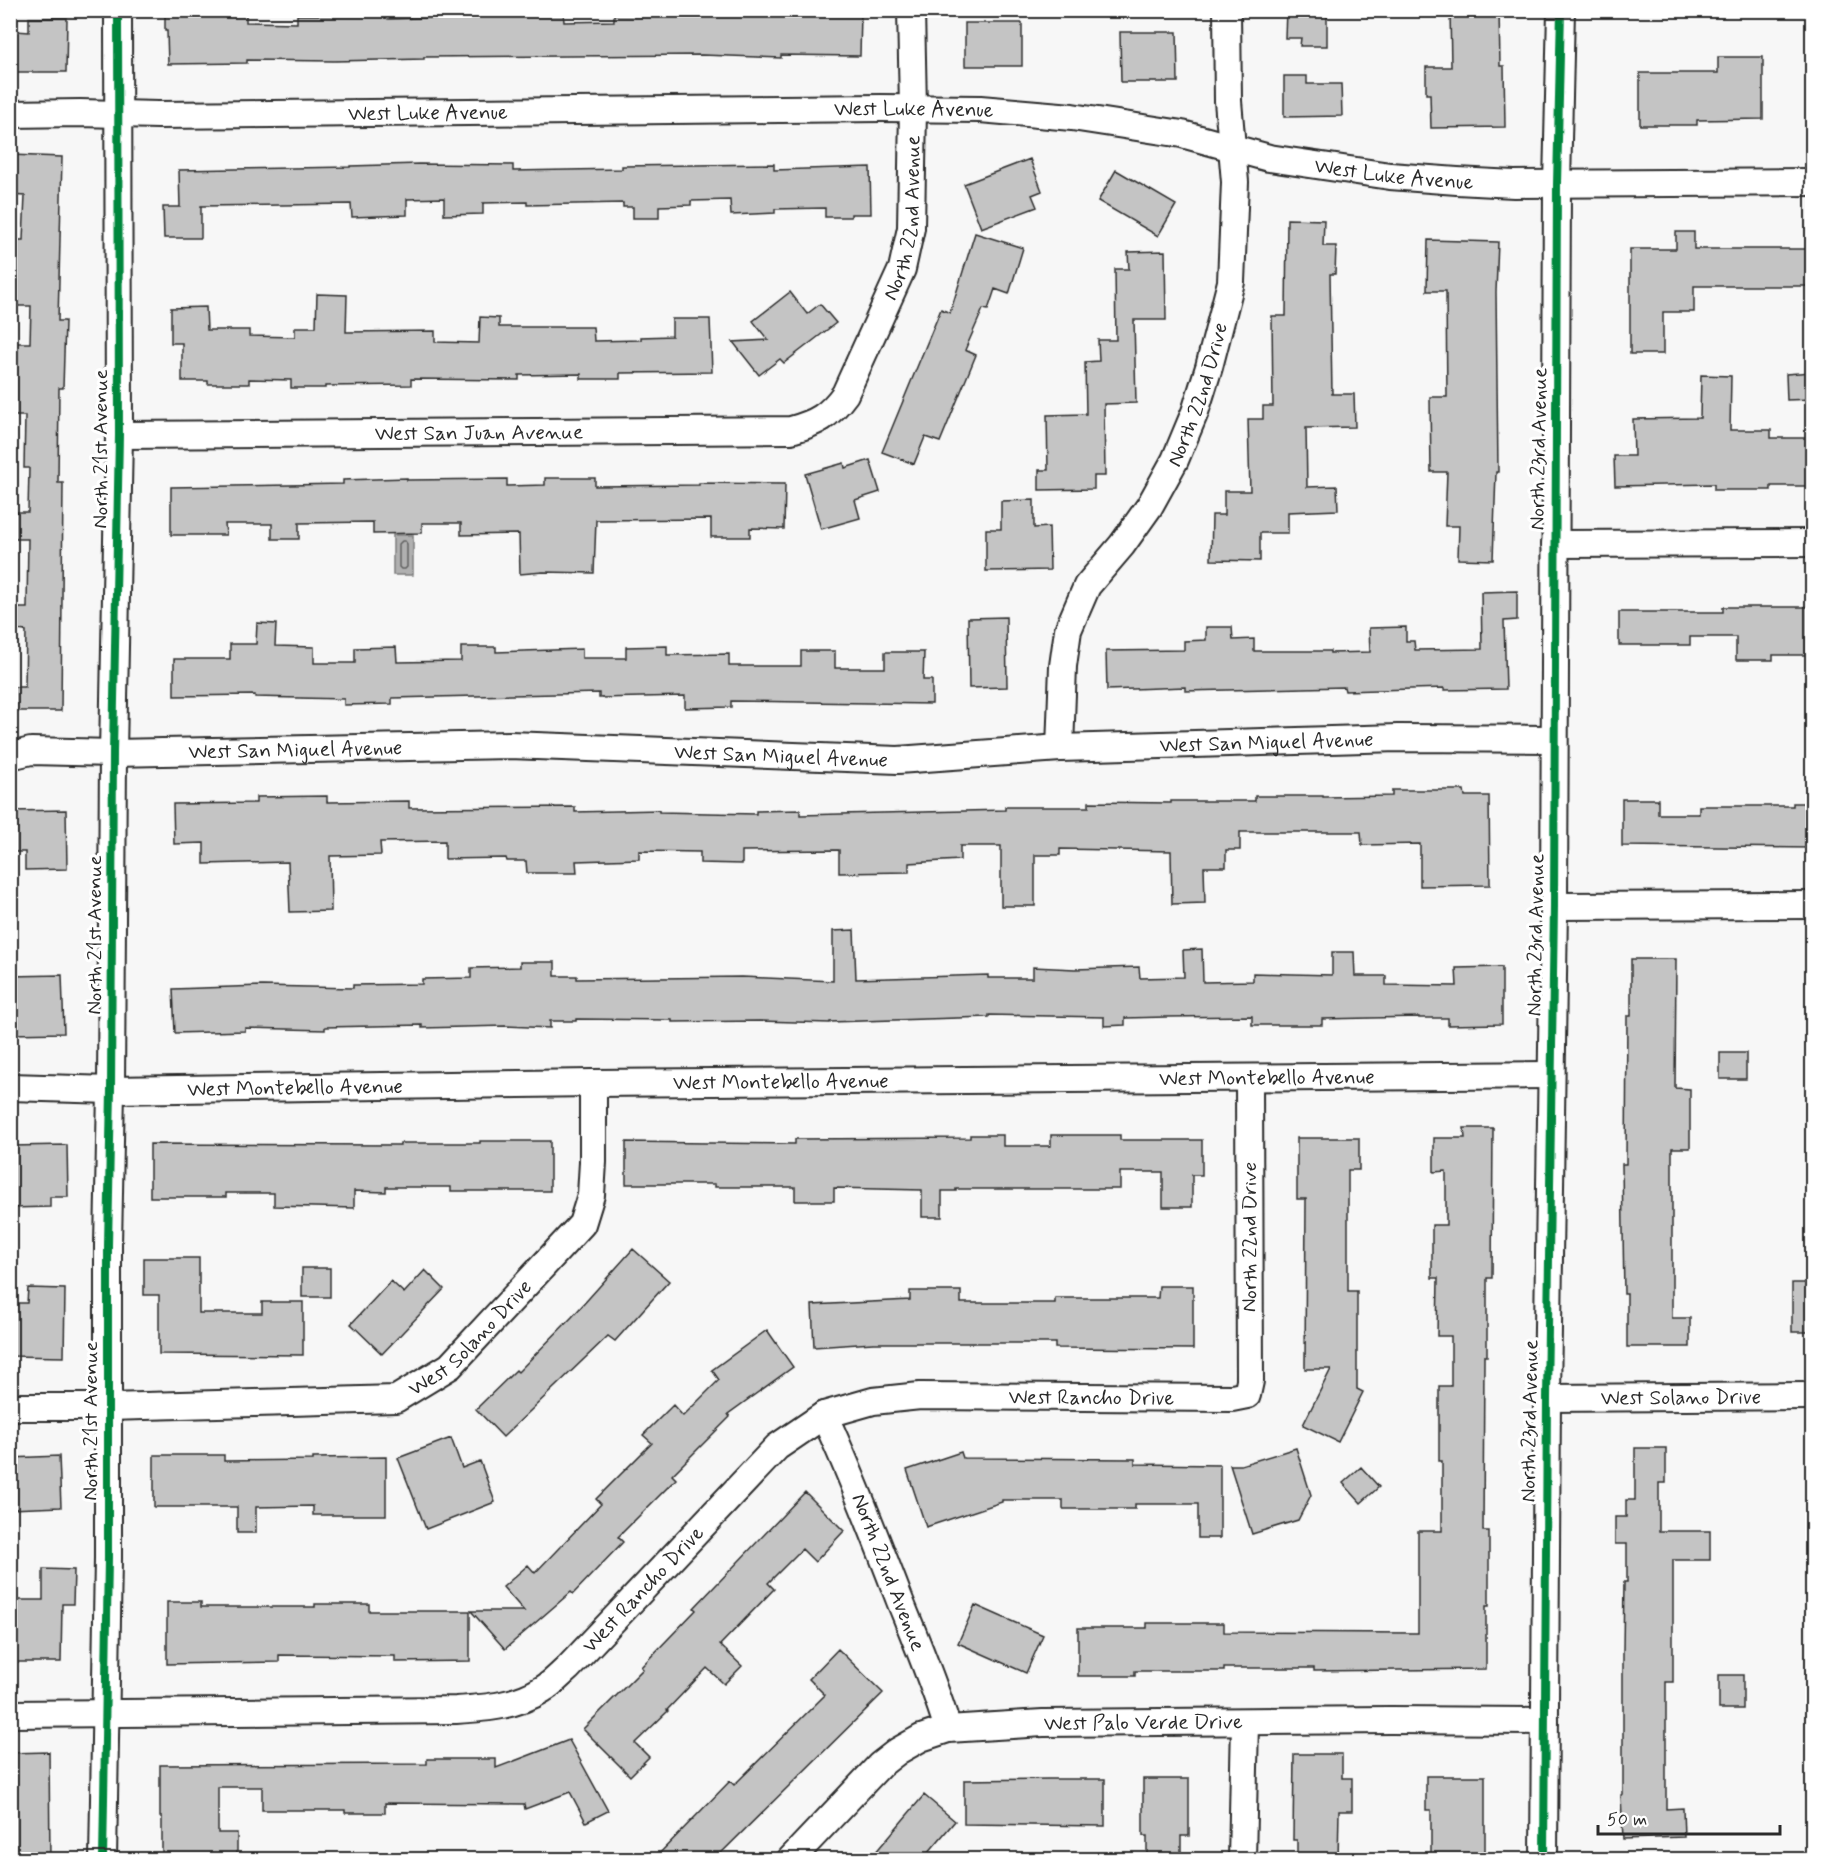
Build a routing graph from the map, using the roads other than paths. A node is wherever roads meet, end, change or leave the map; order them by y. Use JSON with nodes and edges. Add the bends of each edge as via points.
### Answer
{"nodes":[{"id":1,"x":118,"y":10,"type":"edge"},
{"id":2,"x":911,"y":10,"type":"edge"},
{"id":3,"x":1227,"y":10,"type":"edge"},
{"id":4,"x":1561,"y":10,"type":"edge"},
{"id":5,"x":913,"y":108,"type":"junction"},
{"id":6,"x":10,"y":114,"type":"edge"},
{"id":7,"x":117,"y":114,"type":"junction"},
{"id":8,"x":1233,"y":148,"type":"junction"},
{"id":9,"x":1812,"y":182,"type":"edge"},
{"id":10,"x":1557,"y":184,"type":"junction"},
{"id":11,"x":833,"y":410,"type":"joint"},
{"id":12,"x":119,"y":435,"type":"junction"},
{"id":13,"x":1812,"y":543,"type":"edge"},
{"id":14,"x":1555,"y":544,"type":"junction"},
{"id":15,"x":1554,"y":739,"type":"junction"},
{"id":16,"x":1060,"y":748,"type":"junction"},
{"id":17,"x":113,"y":753,"type":"junction"},
{"id":18,"x":10,"y":756,"type":"edge"},
{"id":19,"x":1812,"y":905,"type":"edge"},
{"id":20,"x":1554,"y":906,"type":"junction"},
{"id":21,"x":1551,"y":1075,"type":"junction"},
{"id":22,"x":1249,"y":1078,"type":"junction"},
{"id":23,"x":593,"y":1083,"type":"junction"},
{"id":24,"x":10,"y":1087,"type":"edge"},
{"id":25,"x":111,"y":1090,"type":"junction"},
{"id":26,"x":1247,"y":1395,"type":"joint"},
{"id":27,"x":1812,"y":1396,"type":"edge"},
{"id":28,"x":1547,"y":1398,"type":"junction"},
{"id":29,"x":10,"y":1407,"type":"edge"},
{"id":30,"x":108,"y":1407,"type":"junction"},
{"id":31,"x":824,"y":1415,"type":"junction"},
{"id":32,"x":105,"y":1712,"type":"junction"},
{"id":33,"x":10,"y":1714,"type":"edge"},
{"id":34,"x":1545,"y":1721,"type":"junction"},
{"id":35,"x":1245,"y":1722,"type":"junction"},
{"id":36,"x":948,"y":1729,"type":"junction"},
{"id":37,"x":103,"y":1860,"type":"edge"},
{"id":38,"x":790,"y":1860,"type":"edge"},
{"id":39,"x":1242,"y":1860,"type":"edge"},
{"id":40,"x":1544,"y":1860,"type":"edge"}],
"edges":[{"from":1,"to":7,"type":"street","name":"North 21st Avenue"},
{"from":2,"to":5,"type":"street","name":"North 22nd Avenue"},
{"from":3,"to":8,"type":"street","name":"North 22nd Drive"},
{"from":4,"to":10,"type":"street","name":"North 23rd Avenue"},
{"from":5,"to":7,"type":"street","name":"West Luke Avenue"},
{"from":5,"to":8,"type":"street","name":"West Luke Avenue","via":[[1072,117],[1182,134]]},
{"from":5,"to":11,"type":"street","name":"North 22nd Avenue","via":[[911,228],[902,269],[845,394]]},
{"from":6,"to":7,"type":"street","name":"West Luke Avenue"},
{"from":7,"to":12,"type":"street","name":"North 21st Avenue"},
{"from":8,"to":10,"type":"street","name":"West Luke Avenue","via":[[1269,158],[1390,176]]},
{"from":8,"to":16,"type":"street","name":"North 22nd Drive","via":[[1231,282],[1209,366],[1195,412],[1165,479],[1122,545],[1087,586],[1068,630]]},
{"from":9,"to":10,"type":"street","name":"West Luke Avenue"},
{"from":10,"to":14,"type":"street","name":"North 23rd Avenue"},
{"from":11,"to":12,"type":"street","name":"West San Juan Avenue","via":[[810,425],[791,430]]},
{"from":12,"to":17,"type":"street","name":"North 21st Avenue"},
{"from":13,"to":14,"type":"street"},
{"from":14,"to":15,"type":"street","name":"North 23rd Avenue"},
{"from":15,"to":16,"type":"street","name":"West San Miguel Avenue","via":[[1398,738]]},
{"from":15,"to":20,"type":"street","name":"North 23rd Avenue"},
{"from":16,"to":17,"type":"street","name":"West San Miguel Avenue","via":[[898,760],[510,745]]},
{"from":17,"to":18,"type":"street","name":"West San Miguel Avenue","via":[[31,751]]},
{"from":17,"to":25,"type":"street","name":"North 21st Avenue"},
{"from":19,"to":20,"type":"street"},
{"from":20,"to":21,"type":"street","name":"North 23rd Avenue"},
{"from":21,"to":22,"type":"street","name":"West Montebello Avenue"},
{"from":21,"to":28,"type":"street","name":"North 23rd Avenue"},
{"from":22,"to":23,"type":"street","name":"West Montebello Avenue"},
{"from":22,"to":26,"type":"street","name":"North 22nd Drive"},
{"from":23,"to":25,"type":"street","name":"West Montebello Avenue"},
{"from":23,"to":30,"type":"street","name":"West Solano Drive","via":[[591,1195],[582,1224],[450,1366],[396,1399]]},
{"from":24,"to":25,"type":"street","name":"West Montebello Avenue"},
{"from":25,"to":30,"type":"street","name":"North 21st Avenue"},
{"from":26,"to":31,"type":"street","name":"West Rancho Drive","via":[[920,1396],[873,1401]]},
{"from":27,"to":28,"type":"street","name":"West Solano Drive"},
{"from":28,"to":34,"type":"street","name":"North 23rd Avenue"},
{"from":29,"to":30,"type":"street","name":"West Solano Drive"},
{"from":30,"to":32,"type":"street","name":"North 21st Avenue"},
{"from":31,"to":32,"type":"street","name":"West Rancho Drive","via":[[777,1447],[568,1668],[545,1688],[521,1701],[456,1710]]},
{"from":31,"to":36,"type":"street","name":"North 22nd Avenue"},
{"from":32,"to":33,"type":"street","name":"West Rancho Drive"},
{"from":32,"to":37,"type":"street","name":"North 21st Avenue"},
{"from":34,"to":35,"type":"street","name":"West Palo Verde Drive"},
{"from":34,"to":40,"type":"street","name":"North 23rd Avenue"},
{"from":35,"to":36,"type":"street","name":"West Palo Verde Drive","via":[[1043,1723]]},
{"from":35,"to":39,"type":"street"},
{"from":36,"to":38,"type":"street","name":"West Palo Verde Drive","via":[[921,1738],[880,1765]]}]}
